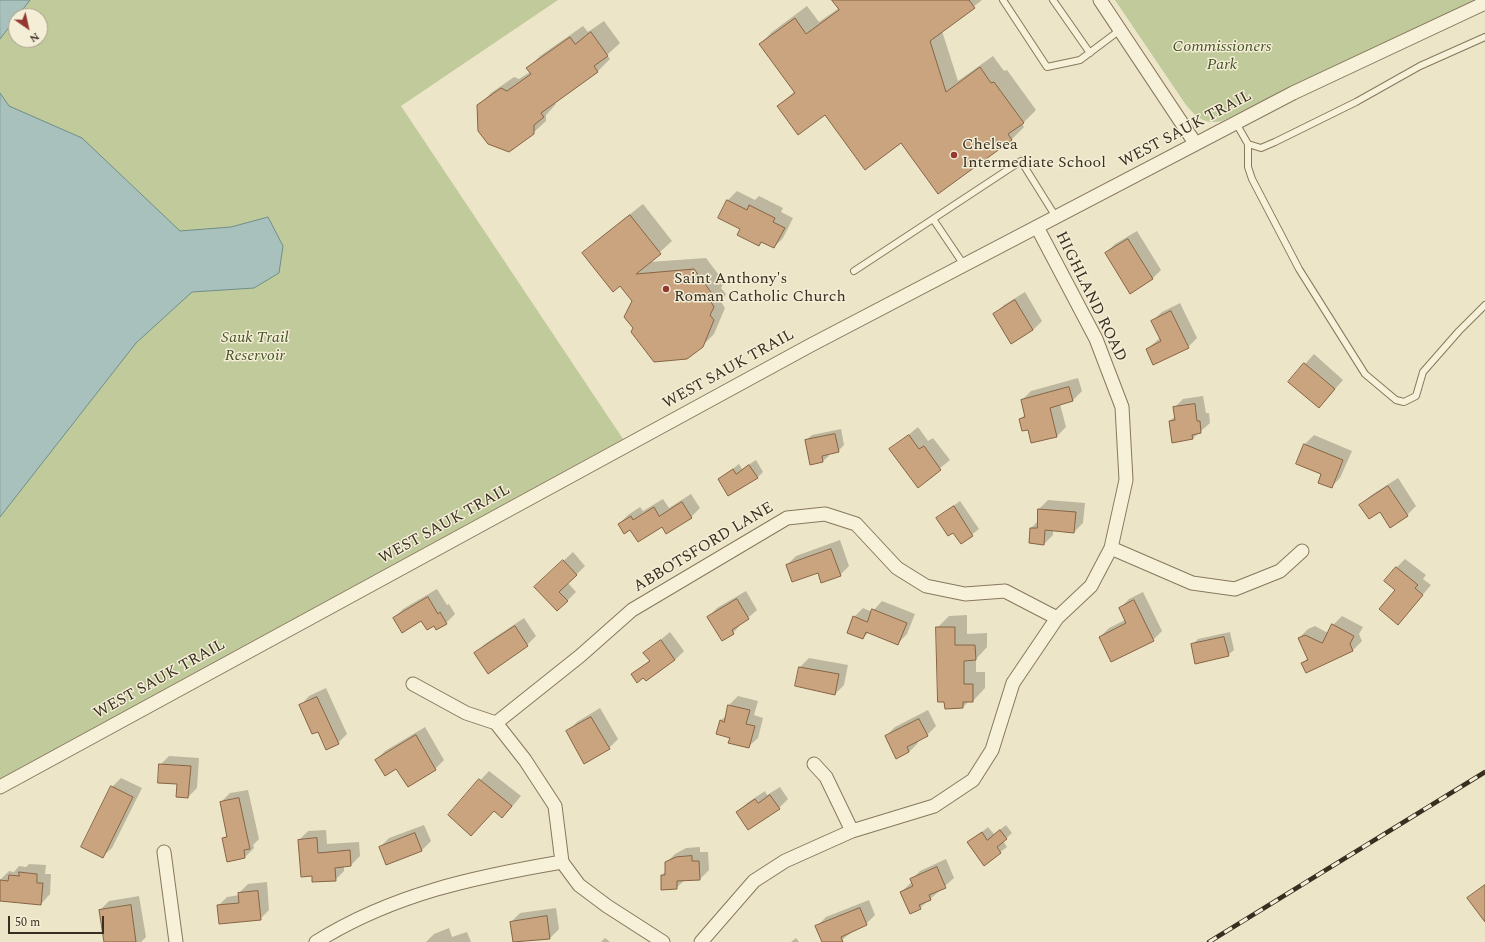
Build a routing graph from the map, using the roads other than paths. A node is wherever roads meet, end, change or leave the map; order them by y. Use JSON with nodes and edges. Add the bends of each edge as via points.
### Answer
{"nodes":[{"id":1,"x":1003,"y":0,"type":"edge"},
{"id":2,"x":1053,"y":0,"type":"edge"},
{"id":3,"x":1100,"y":0,"type":"edge"},
{"id":4,"x":1485,"y":3,"type":"edge"},
{"id":5,"x":1120,"y":30,"type":"junction"},
{"id":6,"x":1485,"y":37,"type":"edge"},
{"id":7,"x":1090,"y":52,"type":"junction"},
{"id":8,"x":1236,"y":123,"type":"junction"},
{"id":9,"x":1195,"y":143,"type":"junction"},
{"id":10,"x":1248,"y":144,"type":"junction"},
{"id":11,"x":1056,"y":217,"type":"junction"},
{"id":12,"x":933,"y":219,"type":"junction"},
{"id":13,"x":1037,"y":227,"type":"junction"},
{"id":14,"x":964,"y":265,"type":"junction"},
{"id":15,"x":854,"y":271,"type":"dead end"},
{"id":16,"x":1485,"y":305,"type":"edge"},
{"id":17,"x":1111,"y":548,"type":"junction"},
{"id":18,"x":1302,"y":551,"type":"dead end"},
{"id":19,"x":1057,"y":618,"type":"junction"},
{"id":20,"x":413,"y":684,"type":"dead end"},
{"id":21,"x":496,"y":723,"type":"junction"},
{"id":22,"x":814,"y":764,"type":"dead end"},
{"id":23,"x":0,"y":787,"type":"edge"},
{"id":24,"x":852,"y":831,"type":"junction"},
{"id":25,"x":164,"y":852,"type":"dead end"},
{"id":26,"x":562,"y":862,"type":"junction"},
{"id":27,"x":176,"y":942,"type":"edge"},
{"id":28,"x":316,"y":942,"type":"edge"},
{"id":29,"x":663,"y":942,"type":"edge"},
{"id":30,"x":701,"y":942,"type":"edge"}],
"edges":[{"from":1,"to":7,"type":"lane","via":[[1047,67],[1080,60]]},
{"from":2,"to":7,"type":"lane"},
{"from":3,"to":5,"type":"street"},
{"from":4,"to":8,"type":"street","name":"WEST SAUK TRAIL","via":[[1293,93]]},
{"from":5,"to":7,"type":"lane"},
{"from":5,"to":9,"type":"street"},
{"from":6,"to":10,"type":"lane","via":[[1420,66],[1356,102],[1275,142],[1261,148]]},
{"from":8,"to":9,"type":"street","name":"WEST SAUK TRAIL"},
{"from":8,"to":10,"type":"lane"},
{"from":9,"to":11,"type":"street","name":"WEST SAUK TRAIL"},
{"from":10,"to":16,"type":"lane","via":[[1248,167],[1252,179],[1299,269],[1365,374],[1396,400],[1404,402],[1416,396],[1423,372],[1459,330]]},
{"from":11,"to":12,"type":"lane","via":[[1021,161]]},
{"from":11,"to":13,"type":"street","name":"WEST SAUK TRAIL"},
{"from":12,"to":14,"type":"lane"},
{"from":12,"to":15,"type":"lane"},
{"from":13,"to":14,"type":"street","name":"WEST SAUK TRAIL"},
{"from":13,"to":17,"type":"street","name":"HIGHLAND ROAD","via":[[1096,339],[1122,407],[1126,480]]},
{"from":14,"to":23,"type":"street","name":"WEST SAUK TRAIL","via":[[798,352]]},
{"from":17,"to":18,"type":"street","via":[[1192,583],[1235,589],[1280,571]]},
{"from":17,"to":19,"type":"street","name":"HIGHLAND ROAD","via":[[1091,586]]},
{"from":19,"to":21,"type":"street","name":"ABBOTSFORD LANE","via":[[1005,592],[966,594],[926,586],[897,568],[856,524],[825,514],[787,518],[632,610],[580,656]]},
{"from":19,"to":24,"type":"street","name":"HIGHLAND ROAD","via":[[1013,683],[992,750],[973,780],[934,806]]},
{"from":20,"to":21,"type":"street","via":[[466,713]]},
{"from":21,"to":26,"type":"street","via":[[525,760],[555,806]]},
{"from":22,"to":24,"type":"street","via":[[826,777]]},
{"from":24,"to":30,"type":"street","name":"HIGHLAND ROAD","via":[[785,861],[754,881]]},
{"from":25,"to":27,"type":"street"},
{"from":26,"to":28,"type":"street","via":[[495,873],[410,896],[346,923]]},
{"from":26,"to":29,"type":"street","via":[[579,885]]}]}
